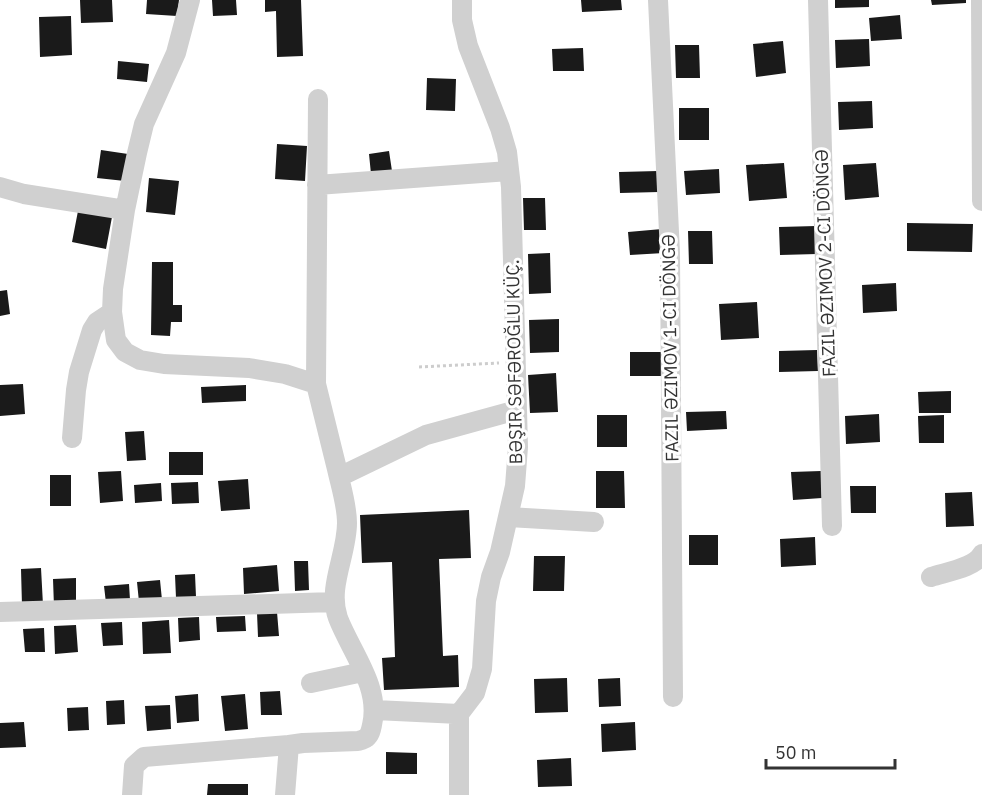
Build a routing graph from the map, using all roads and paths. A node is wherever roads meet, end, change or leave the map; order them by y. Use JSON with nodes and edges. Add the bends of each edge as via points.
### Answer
{"nodes":[{"id":1,"x":190,"y":0,"type":"edge"},
{"id":2,"x":462,"y":0,"type":"edge"},
{"id":3,"x":658,"y":0,"type":"edge"},
{"id":4,"x":818,"y":0,"type":"edge"},
{"id":5,"x":981,"y":0,"type":"edge"},
{"id":6,"x":318,"y":99,"type":"dead end"},
{"id":7,"x":509,"y":171,"type":"junction"},
{"id":8,"x":318,"y":184,"type":"junction"},
{"id":9,"x":0,"y":187,"type":"edge"},
{"id":10,"x":982,"y":201,"type":"edge"},
{"id":11,"x":125,"y":210,"type":"junction"},
{"id":12,"x":112,"y":312,"type":"junction"},
{"id":13,"x":516,"y":363,"type":"junction"},
{"id":14,"x":419,"y":367,"type":"dead end"},
{"id":15,"x":316,"y":384,"type":"junction"},
{"id":16,"x":517,"y":410,"type":"junction"},
{"id":17,"x":72,"y":438,"type":"dead end"},
{"id":18,"x":339,"y":477,"type":"junction"},
{"id":19,"x":508,"y":517,"type":"junction"},
{"id":20,"x":594,"y":522,"type":"dead end"},
{"id":21,"x":832,"y":526,"type":"dead end"},
{"id":22,"x":982,"y":554,"type":"edge"},
{"id":23,"x":931,"y":577,"type":"dead end"},
{"id":24,"x":334,"y":602,"type":"junction"},
{"id":25,"x":0,"y":612,"type":"edge"},
{"id":26,"x":363,"y":672,"type":"junction"},
{"id":27,"x":311,"y":683,"type":"dead end"},
{"id":28,"x":673,"y":697,"type":"dead end"},
{"id":29,"x":375,"y":710,"type":"junction"},
{"id":30,"x":459,"y":714,"type":"junction"},
{"id":31,"x":288,"y":745,"type":"junction"},
{"id":32,"x":132,"y":795,"type":"edge"},
{"id":33,"x":285,"y":795,"type":"edge"},
{"id":34,"x":459,"y":795,"type":"edge"}],
"edges":[{"from":1,"to":11,"type":"street","via":[[176,53],[144,124]]},
{"from":2,"to":7,"type":"street","name":"BƏŞIR SƏFƏROĞLU KÜÇ.","via":[[468,46],[500,128]]},
{"from":3,"to":28,"type":"street","name":"FAZIL ƏZIMOV 1-CI DÖNGƏ","via":[[670,253]]},
{"from":4,"to":21,"type":"street","name":"FAZIL ƏZIMOV 2-CI DÖNGƏ"},
{"from":5,"to":10,"type":"street"},
{"from":6,"to":8,"type":"street"},
{"from":7,"to":8,"type":"street"},
{"from":7,"to":13,"type":"street","name":"BƏŞIR SƏFƏROĞLU KÜÇ."},
{"from":8,"to":15,"type":"street"},
{"from":9,"to":11,"type":"street"},
{"from":11,"to":12,"type":"street"},
{"from":12,"to":15,"type":"street","via":[[116,340],[125,352],[140,360],[249,368]]},
{"from":12,"to":17,"type":"street","via":[[92,330],[79,372]]},
{"from":13,"to":14,"type":"path"},
{"from":13,"to":16,"type":"street","name":"BƏŞIR SƏFƏROĞLU KÜÇ."},
{"from":15,"to":18,"type":"street"},
{"from":16,"to":18,"type":"street","via":[[426,435]]},
{"from":16,"to":19,"type":"street","name":"BƏŞIR SƏFƏROĞLU KÜÇ.","via":[[515,486]]},
{"from":18,"to":24,"type":"street","via":[[347,523]]},
{"from":19,"to":20,"type":"street"},
{"from":19,"to":30,"type":"street","name":"BƏŞIR SƏFƏROĞLU KÜÇ.","via":[[490,577],[482,669],[475,693]]},
{"from":22,"to":23,"type":"street","via":[[974,564]]},
{"from":24,"to":25,"type":"street"},
{"from":24,"to":26,"type":"street"},
{"from":26,"to":27,"type":"street"},
{"from":26,"to":29,"type":"street"},
{"from":29,"to":30,"type":"street"},
{"from":29,"to":31,"type":"street","via":[[366,738]]},
{"from":30,"to":34,"type":"street"},
{"from":31,"to":32,"type":"street","via":[[144,757],[134,766]]},
{"from":31,"to":33,"type":"street"}]}
